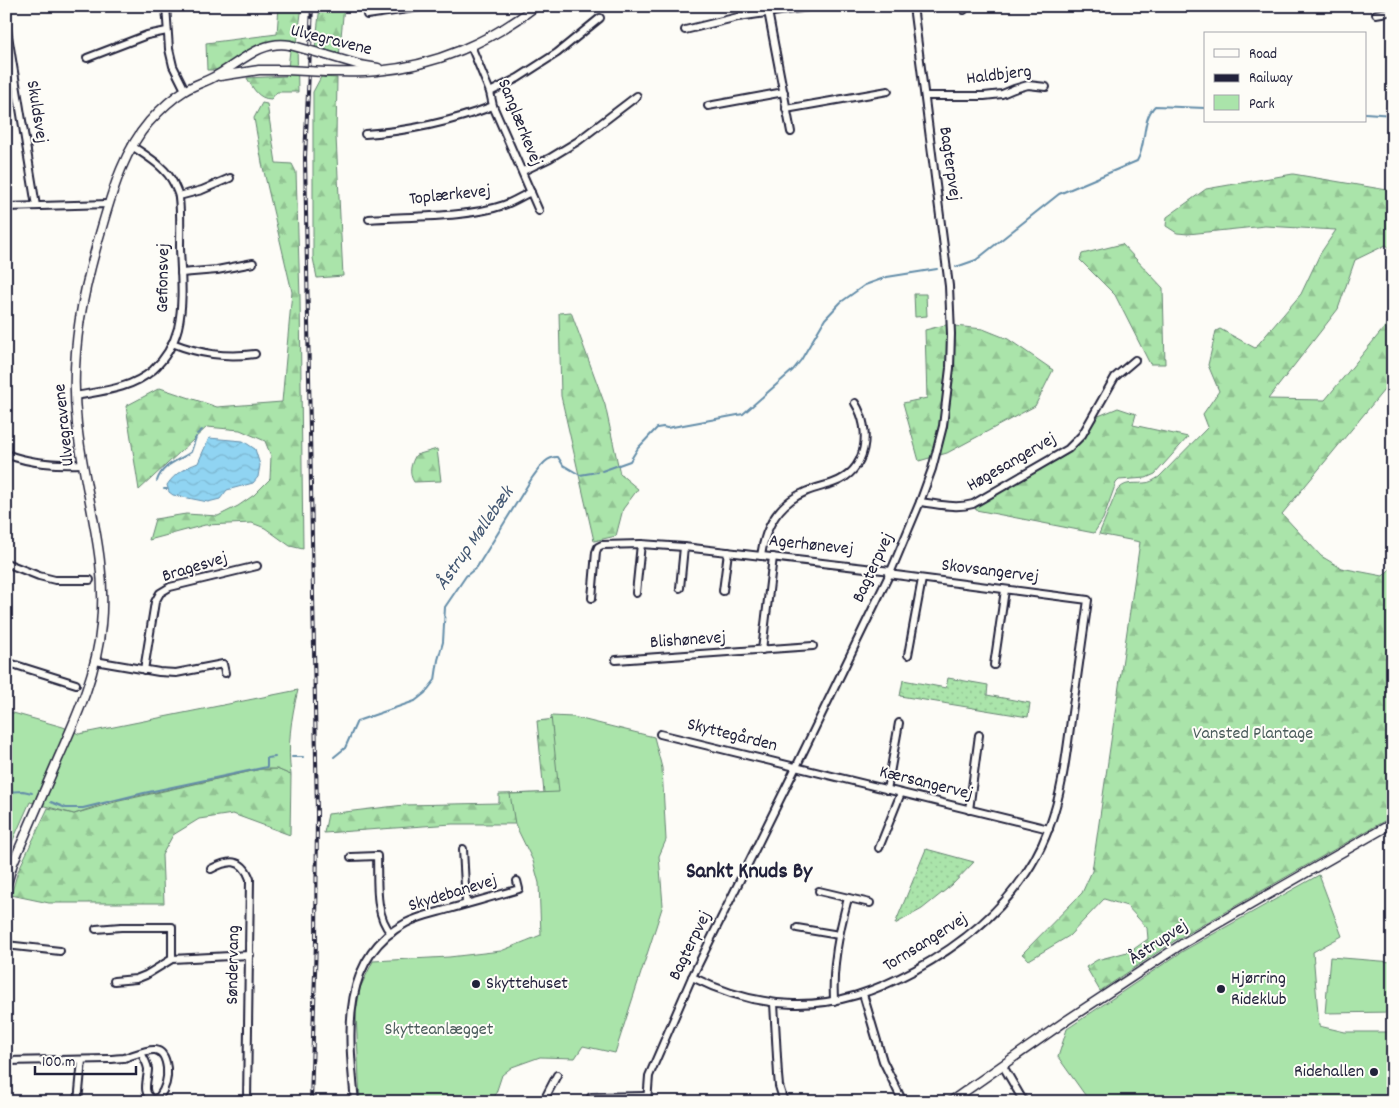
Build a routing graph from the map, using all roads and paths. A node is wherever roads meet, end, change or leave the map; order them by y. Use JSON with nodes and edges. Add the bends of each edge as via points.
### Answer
{"nodes":[{"id":1,"x":166,"y":6,"type":"edge"},
{"id":2,"x":428,"y":6,"type":"edge"},
{"id":3,"x":536,"y":6,"type":"edge"},
{"id":4,"x":816,"y":6,"type":"edge"},
{"id":5,"x":913,"y":6,"type":"edge"},
{"id":6,"x":768,"y":9,"type":"edge"},
{"id":7,"x":1389,"y":9,"type":"edge"},
{"id":8,"x":1376,"y":14,"type":"dead end"},
{"id":9,"x":367,"y":15,"type":"dead end"},
{"id":10,"x":600,"y":18,"type":"dead end"},
{"id":11,"x":6,"y":22,"type":"edge"},
{"id":12,"x":685,"y":30,"type":"dead end"},
{"id":13,"x":167,"y":31,"type":"junction"},
{"id":14,"x":471,"y":46,"type":"junction"},
{"id":15,"x":87,"y":58,"type":"dead end"},
{"id":16,"x":10,"y":67,"type":"edge"},
{"id":17,"x":392,"y":69,"type":"junction"},
{"id":18,"x":213,"y":78,"type":"junction"},
{"id":19,"x":1046,"y":87,"type":"dead end"},
{"id":20,"x":184,"y":90,"type":"junction"},
{"id":21,"x":888,"y":91,"type":"dead end"},
{"id":22,"x":490,"y":92,"type":"junction"},
{"id":23,"x":784,"y":92,"type":"junction"},
{"id":24,"x":637,"y":96,"type":"dead end"},
{"id":25,"x":925,"y":96,"type":"junction"},
{"id":26,"x":493,"y":106,"type":"junction"},
{"id":27,"x":708,"y":106,"type":"dead end"},
{"id":28,"x":786,"y":109,"type":"junction"},
{"id":29,"x":791,"y":132,"type":"dead end"},
{"id":30,"x":365,"y":134,"type":"dead end"},
{"id":31,"x":132,"y":146,"type":"junction"},
{"id":32,"x":523,"y":171,"type":"junction"},
{"id":33,"x":230,"y":178,"type":"dead end"},
{"id":34,"x":532,"y":192,"type":"junction"},
{"id":35,"x":179,"y":196,"type":"junction"},
{"id":36,"x":109,"y":204,"type":"junction"},
{"id":37,"x":36,"y":206,"type":"junction"},
{"id":38,"x":6,"y":207,"type":"edge"},
{"id":39,"x":539,"y":211,"type":"dead end"},
{"id":40,"x":369,"y":219,"type":"dead end"},
{"id":41,"x":253,"y":263,"type":"dead end"},
{"id":42,"x":181,"y":273,"type":"junction"},
{"id":43,"x":172,"y":343,"type":"junction"},
{"id":44,"x":255,"y":354,"type":"dead end"},
{"id":45,"x":1135,"y":360,"type":"dead end"},
{"id":46,"x":75,"y":396,"type":"junction"},
{"id":47,"x":855,"y":403,"type":"dead end"},
{"id":48,"x":6,"y":454,"type":"edge"},
{"id":49,"x":83,"y":464,"type":"junction"},
{"id":50,"x":920,"y":502,"type":"junction"},
{"id":51,"x":641,"y":544,"type":"junction"},
{"id":52,"x":684,"y":547,"type":"junction"},
{"id":53,"x":728,"y":552,"type":"junction"},
{"id":54,"x":761,"y":556,"type":"junction"},
{"id":55,"x":773,"y":557,"type":"junction"},
{"id":56,"x":6,"y":563,"type":"edge"},
{"id":57,"x":257,"y":566,"type":"dead end"},
{"id":58,"x":889,"y":572,"type":"junction"},
{"id":59,"x":922,"y":579,"type":"junction"},
{"id":60,"x":90,"y":580,"type":"dead end"},
{"id":61,"x":680,"y":588,"type":"dead end"},
{"id":62,"x":1005,"y":590,"type":"junction"},
{"id":63,"x":724,"y":591,"type":"dead end"},
{"id":64,"x":636,"y":593,"type":"dead end"},
{"id":65,"x":592,"y":598,"type":"dead end"},
{"id":66,"x":1088,"y":600,"type":"joint"},
{"id":67,"x":813,"y":646,"type":"dead end"},
{"id":68,"x":762,"y":650,"type":"junction"},
{"id":69,"x":908,"y":655,"type":"dead end"},
{"id":70,"x":616,"y":660,"type":"dead end"},
{"id":71,"x":95,"y":661,"type":"junction"},
{"id":72,"x":6,"y":662,"type":"edge"},
{"id":73,"x":994,"y":665,"type":"dead end"},
{"id":74,"x":144,"y":670,"type":"junction"},
{"id":75,"x":225,"y":673,"type":"dead end"},
{"id":76,"x":76,"y":684,"type":"dead end"},
{"id":77,"x":899,"y":723,"type":"dead end"},
{"id":78,"x":660,"y":734,"type":"dead end"},
{"id":79,"x":979,"y":735,"type":"dead end"},
{"id":80,"x":796,"y":767,"type":"junction"},
{"id":81,"x":887,"y":790,"type":"junction"},
{"id":82,"x":901,"y":793,"type":"junction"},
{"id":83,"x":968,"y":810,"type":"junction"},
{"id":84,"x":1393,"y":823,"type":"edge"},
{"id":85,"x":1049,"y":829,"type":"junction"},
{"id":86,"x":879,"y":848,"type":"dead end"},
{"id":87,"x":463,"y":849,"type":"dead end"},
{"id":88,"x":351,"y":857,"type":"dead end"},
{"id":89,"x":211,"y":869,"type":"dead end"},
{"id":90,"x":517,"y":882,"type":"dead end"},
{"id":91,"x":6,"y":887,"type":"edge"},
{"id":92,"x":819,"y":891,"type":"dead end"},
{"id":93,"x":848,"y":898,"type":"junction"},
{"id":94,"x":870,"y":903,"type":"dead end"},
{"id":95,"x":466,"y":904,"type":"junction"},
{"id":96,"x":797,"y":928,"type":"dead end"},
{"id":97,"x":96,"y":929,"type":"dead end"},
{"id":98,"x":391,"y":933,"type":"junction"},
{"id":99,"x":839,"y":935,"type":"junction"},
{"id":100,"x":6,"y":946,"type":"edge"},
{"id":101,"x":60,"y":951,"type":"dead end"},
{"id":102,"x":250,"y":955,"type":"junction"},
{"id":103,"x":172,"y":959,"type":"junction"},
{"id":104,"x":692,"y":977,"type":"junction"},
{"id":105,"x":114,"y":980,"type":"dead end"},
{"id":106,"x":863,"y":994,"type":"junction"},
{"id":107,"x":834,"y":1001,"type":"junction"},
{"id":108,"x":774,"y":1003,"type":"junction"},
{"id":109,"x":141,"y":1053,"type":"junction"},
{"id":110,"x":82,"y":1060,"type":"junction"},
{"id":111,"x":6,"y":1061,"type":"edge"},
{"id":112,"x":1003,"y":1066,"type":"junction"},
{"id":113,"x":557,"y":1075,"type":"dead end"},
{"id":114,"x":591,"y":1097,"type":"dead end"},
{"id":115,"x":614,"y":1099,"type":"edge"},
{"id":116,"x":647,"y":1099,"type":"edge"},
{"id":117,"x":78,"y":1102,"type":"edge"},
{"id":118,"x":247,"y":1102,"type":"edge"},
{"id":119,"x":355,"y":1102,"type":"edge"},
{"id":120,"x":543,"y":1102,"type":"edge"},
{"id":121,"x":784,"y":1102,"type":"edge"},
{"id":122,"x":903,"y":1102,"type":"edge"},
{"id":123,"x":950,"y":1102,"type":"edge"},
{"id":124,"x":1024,"y":1102,"type":"edge"}],
"edges":[{"from":1,"to":13,"type":"street"},
{"from":2,"to":9,"type":"street"},
{"from":3,"to":14,"type":"street","name":"Ulvegravene"},
{"from":4,"to":6,"type":"street"},
{"from":5,"to":25,"type":"street","name":"Bagterpvej"},
{"from":6,"to":12,"type":"street"},
{"from":6,"to":23,"type":"street"},
{"from":7,"to":8,"type":"street"},
{"from":10,"to":22,"type":"street","via":[[557,53]]},
{"from":11,"to":16,"type":"street","name":"Skuldsvej"},
{"from":13,"to":15,"type":"street","via":[[138,38]]},
{"from":13,"to":20,"type":"street","via":[[173,66]]},
{"from":14,"to":17,"type":"street","name":"Ulvegravene","via":[[419,64]]},
{"from":14,"to":22,"type":"street","name":"Sanglærkevej"},
{"from":16,"to":37,"type":"street","name":"Skuldsvej"},
{"from":17,"to":18,"type":"street","name":"Ulvegravene","bridge":true,"via":[[363,72],[259,70]]},
{"from":17,"to":18,"type":"street","name":"Ulvegravene","bridge":true,"via":[[360,65],[283,44],[257,50]]},
{"from":18,"to":20,"type":"street","name":"Ulvegravene"},
{"from":19,"to":25,"type":"street","name":"Haldbjerg","via":[[1028,85],[984,96]]},
{"from":20,"to":31,"type":"street","name":"Ulvegravene","via":[[149,122]]},
{"from":21,"to":28,"type":"street"},
{"from":22,"to":26,"type":"street","name":"Sanglærkevej"},
{"from":23,"to":27,"type":"street"},
{"from":23,"to":28,"type":"street"},
{"from":24,"to":32,"type":"street","via":[[578,141]]},
{"from":25,"to":50,"type":"street","name":"Bagterpvej","via":[[944,236],[951,334],[943,426]]},
{"from":26,"to":30,"type":"street","via":[[432,125]]},
{"from":26,"to":32,"type":"street","name":"Sanglærkevej"},
{"from":28,"to":29,"type":"street"},
{"from":31,"to":35,"type":"street","name":"Gefionsvej","via":[[168,174]]},
{"from":31,"to":36,"type":"street","name":"Ulvegravene"},
{"from":32,"to":34,"type":"street","name":"Sanglærkevej"},
{"from":33,"to":35,"type":"street"},
{"from":34,"to":39,"type":"street","name":"Sanglærkevej"},
{"from":34,"to":40,"type":"street","name":"Toplærkevej","via":[[484,211]]},
{"from":35,"to":42,"type":"street","name":"Gefionsvej"},
{"from":36,"to":37,"type":"street"},
{"from":36,"to":46,"type":"street","name":"Ulvegravene","via":[[78,322]]},
{"from":37,"to":38,"type":"street"},
{"from":41,"to":42,"type":"street"},
{"from":42,"to":43,"type":"street","name":"Gefionsvej","via":[[180,314]]},
{"from":43,"to":44,"type":"street","via":[[222,356]]},
{"from":43,"to":46,"type":"street","name":"Gefionsvej","via":[[158,363],[140,379],[125,386]]},
{"from":45,"to":50,"type":"street","name":"Høgesangervej","via":[[1115,377],[1082,435],[1068,450],[965,507]]},
{"from":46,"to":49,"type":"street","name":"Ulvegravene"},
{"from":47,"to":54,"type":"street","via":[[866,432],[858,462],[843,478],[802,492],[781,508],[767,530]]},
{"from":48,"to":49,"type":"street","via":[[46,464]]},
{"from":49,"to":71,"type":"street","name":"Ulvegravene","via":[[103,584]]},
{"from":50,"to":58,"type":"street","name":"Bagterpvej"},
{"from":51,"to":52,"type":"street","name":"Agerhønevej"},
{"from":51,"to":64,"type":"street"},
{"from":51,"to":65,"type":"street","name":"Agerhønevej","via":[[598,547]]},
{"from":52,"to":53,"type":"street","name":"Agerhønevej"},
{"from":52,"to":61,"type":"street"},
{"from":53,"to":54,"type":"street","name":"Agerhønevej"},
{"from":53,"to":63,"type":"street"},
{"from":54,"to":55,"type":"street","name":"Agerhønevej"},
{"from":55,"to":58,"type":"street","name":"Agerhønevej"},
{"from":55,"to":68,"type":"street"},
{"from":56,"to":60,"type":"street","via":[[55,580]]},
{"from":57,"to":74,"type":"street","name":"Bragesvej","via":[[170,587],[160,593],[155,602]]},
{"from":58,"to":59,"type":"street","name":"Skovsangervej"},
{"from":58,"to":80,"type":"street","name":"Bagterpvej"},
{"from":59,"to":62,"type":"street","name":"Skovsangervej"},
{"from":59,"to":69,"type":"street"},
{"from":62,"to":66,"type":"street","name":"Skovsangervej"},
{"from":62,"to":73,"type":"street"},
{"from":66,"to":85,"type":"street","name":"Tornsangervej","via":[[1066,760],[1059,799]]},
{"from":67,"to":68,"type":"street","name":"Blishønevej"},
{"from":68,"to":70,"type":"street","name":"Blishønevej"},
{"from":71,"to":74,"type":"street"},
{"from":71,"to":91,"type":"street","name":"Ulvegravene","via":[[83,702],[13,863]]},
{"from":72,"to":76,"type":"street"},
{"from":74,"to":75,"type":"street","via":[[176,673],[223,664]]},
{"from":77,"to":81,"type":"street"},
{"from":78,"to":80,"type":"street","name":"Skyttegården"},
{"from":79,"to":83,"type":"street"},
{"from":80,"to":81,"type":"street","name":"Kærsangervej"},
{"from":80,"to":104,"type":"street","name":"Bagterpvej"},
{"from":81,"to":82,"type":"street","name":"Kærsangervej"},
{"from":82,"to":83,"type":"street","name":"Kærsangervej"},
{"from":82,"to":86,"type":"street"},
{"from":83,"to":85,"type":"street","name":"Kærsangervej"},
{"from":84,"to":112,"type":"street","name":"Åstrupvej","via":[[1182,944]]},
{"from":85,"to":106,"type":"street","name":"Tornsangervej","via":[[1022,881],[983,925],[935,959]]},
{"from":87,"to":95,"type":"street"},
{"from":88,"to":98,"type":"street","via":[[377,856],[380,909],[385,926]]},
{"from":89,"to":102,"type":"street","name":"Søndervang","via":[[230,862],[243,866],[248,872]]},
{"from":90,"to":95,"type":"street","name":"Skydebanevej","via":[[520,889]]},
{"from":92,"to":93,"type":"street"},
{"from":93,"to":94,"type":"street"},
{"from":93,"to":99,"type":"street"},
{"from":95,"to":98,"type":"street","name":"Skydebanevej","via":[[423,916]]},
{"from":96,"to":99,"type":"street"},
{"from":97,"to":103,"type":"street","via":[[172,927]]},
{"from":98,"to":119,"type":"street","name":"Skydebanevej","via":[[379,943],[366,962],[352,998]]},
{"from":99,"to":107,"type":"street","via":[[833,973]]},
{"from":100,"to":101,"type":"street"},
{"from":102,"to":103,"type":"street"},
{"from":102,"to":118,"type":"street","name":"Søndervang"},
{"from":103,"to":105,"type":"street","via":[[136,979]]},
{"from":104,"to":108,"type":"street","name":"Tornsangervej","via":[[736,996]]},
{"from":104,"to":116,"type":"street","name":"Bagterpvej","via":[[649,1076]]},
{"from":106,"to":107,"type":"street","name":"Tornsangervej"},
{"from":106,"to":122,"type":"street","via":[[883,1061]]},
{"from":107,"to":108,"type":"street","name":"Tornsangervej"},
{"from":108,"to":121,"type":"street","via":[[779,1086]]},
{"from":109,"to":109,"type":"street","via":[[155,1050],[166,1061],[166,1084],[159,1097],[153,1099],[147,1095],[148,1070]]},
{"from":109,"to":110,"type":"street","via":[[124,1058]]},
{"from":110,"to":111,"type":"street"},
{"from":110,"to":117,"type":"street"},
{"from":112,"to":123,"type":"street","name":"Åstrupvej"},
{"from":112,"to":124,"type":"street"},
{"from":113,"to":120,"type":"street"},
{"from":114,"to":115,"type":"street"},
{"from":115,"to":116,"type":"street"}]}
